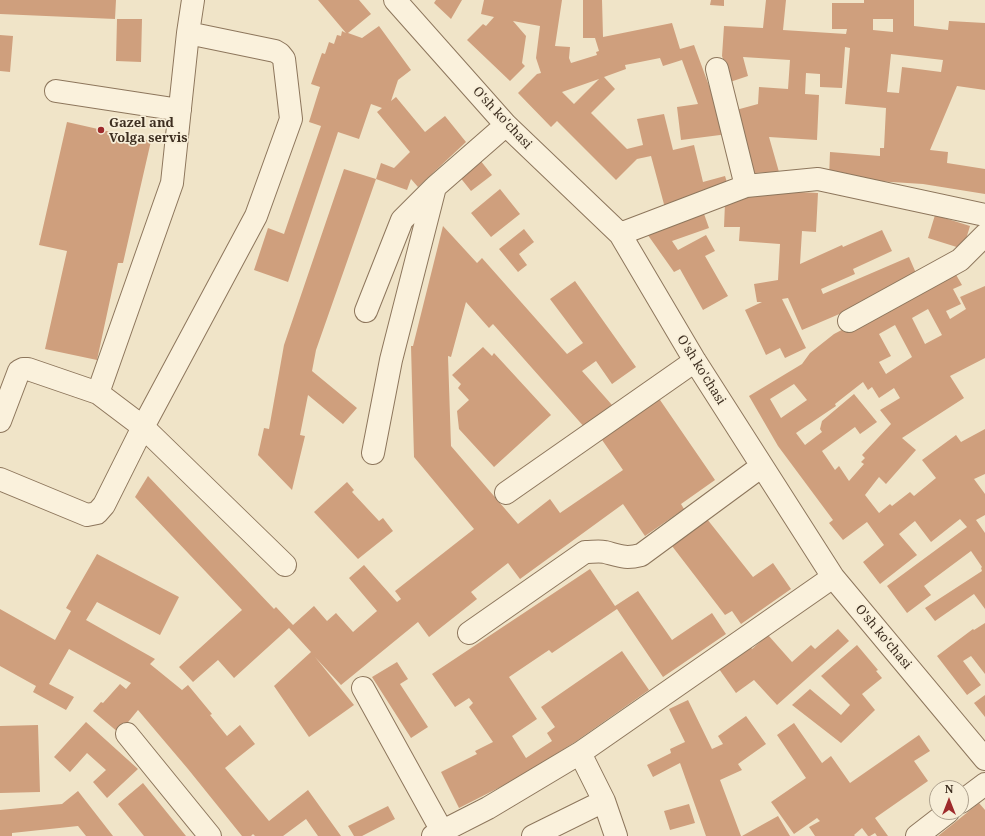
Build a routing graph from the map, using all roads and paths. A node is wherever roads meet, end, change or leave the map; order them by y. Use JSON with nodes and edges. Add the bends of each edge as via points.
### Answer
{"nodes":[{"id":1,"x":193,"y":0,"type":"edge"},
{"id":2,"x":395,"y":0,"type":"edge"},
{"id":3,"x":188,"y":32,"type":"junction"},
{"id":4,"x":717,"y":69,"type":"dead end"},
{"id":5,"x":56,"y":91,"type":"dead end"},
{"id":6,"x":180,"y":110,"type":"junction"},
{"id":7,"x":506,"y":125,"type":"junction"},
{"id":8,"x":746,"y":186,"type":"junction"},
{"id":9,"x":435,"y":187,"type":"junction"},
{"id":10,"x":985,"y":215,"type":"edge"},
{"id":11,"x":620,"y":234,"type":"junction"},
{"id":12,"x":985,"y":235,"type":"edge"},
{"id":13,"x":366,"y":311,"type":"dead end"},
{"id":14,"x":849,"y":321,"type":"dead end"},
{"id":15,"x":695,"y":361,"type":"junction"},
{"id":16,"x":98,"y":393,"type":"junction"},
{"id":17,"x":0,"y":421,"type":"edge"},
{"id":18,"x":143,"y":427,"type":"junction"},
{"id":19,"x":373,"y":453,"type":"dead end"},
{"id":20,"x":762,"y":466,"type":"junction"},
{"id":21,"x":0,"y":479,"type":"edge"},
{"id":22,"x":506,"y":493,"type":"dead end"},
{"id":23,"x":285,"y":565,"type":"dead end"},
{"id":24,"x":833,"y":577,"type":"junction"},
{"id":25,"x":469,"y":634,"type":"dead end"},
{"id":26,"x":363,"y":688,"type":"dead end"},
{"id":27,"x":126,"y":734,"type":"dead end"},
{"id":28,"x":580,"y":753,"type":"junction"},
{"id":29,"x":985,"y":759,"type":"edge"},
{"id":30,"x":985,"y":784,"type":"edge"},
{"id":31,"x":969,"y":796,"type":"edge"},
{"id":32,"x":604,"y":800,"type":"junction"},
{"id":33,"x":938,"y":820,"type":"edge"},
{"id":34,"x":438,"y":834,"type":"edge"},
{"id":35,"x":210,"y":836,"type":"edge"},
{"id":36,"x":533,"y":836,"type":"edge"},
{"id":37,"x":616,"y":836,"type":"edge"},
{"id":38,"x":917,"y":836,"type":"edge"}],
"edges":[{"from":1,"to":3,"type":"street"},
{"from":2,"to":7,"type":"street","name":"O'sh ko'chasi"},
{"from":3,"to":6,"type":"street"},
{"from":3,"to":18,"type":"street","via":[[280,54],[284,59],[291,119],[256,216]]},
{"from":4,"to":8,"type":"street"},
{"from":5,"to":6,"type":"street"},
{"from":6,"to":16,"type":"street","via":[[172,183]]},
{"from":7,"to":9,"type":"street"},
{"from":7,"to":11,"type":"street","name":"O'sh ko'chasi"},
{"from":8,"to":10,"type":"street","via":[[818,180]]},
{"from":8,"to":11,"type":"street"},
{"from":9,"to":13,"type":"street","via":[[402,220]]},
{"from":9,"to":19,"type":"street","via":[[391,360]]},
{"from":11,"to":15,"type":"street","name":"O'sh ko'chasi"},
{"from":12,"to":14,"type":"street","via":[[960,260]]},
{"from":15,"to":20,"type":"street","name":"O'sh ko'chasi"},
{"from":15,"to":22,"type":"street"},
{"from":16,"to":17,"type":"street","via":[[23,369]]},
{"from":16,"to":18,"type":"street"},
{"from":18,"to":21,"type":"street","via":[[104,505],[97,513],[87,515]]},
{"from":18,"to":23,"type":"street"},
{"from":20,"to":24,"type":"street","name":"O'sh ko'chasi"},
{"from":20,"to":25,"type":"street","via":[[641,555],[630,558],[604,552],[586,552]]},
{"from":24,"to":28,"type":"street"},
{"from":24,"to":29,"type":"street","name":"O'sh ko'chasi"},
{"from":26,"to":34,"type":"street"},
{"from":27,"to":35,"type":"street"},
{"from":28,"to":32,"type":"street"},
{"from":28,"to":34,"type":"street","via":[[488,808]]},
{"from":30,"to":31,"type":"street"},
{"from":32,"to":36,"type":"street"},
{"from":32,"to":37,"type":"street"},
{"from":33,"to":38,"type":"street"}]}
